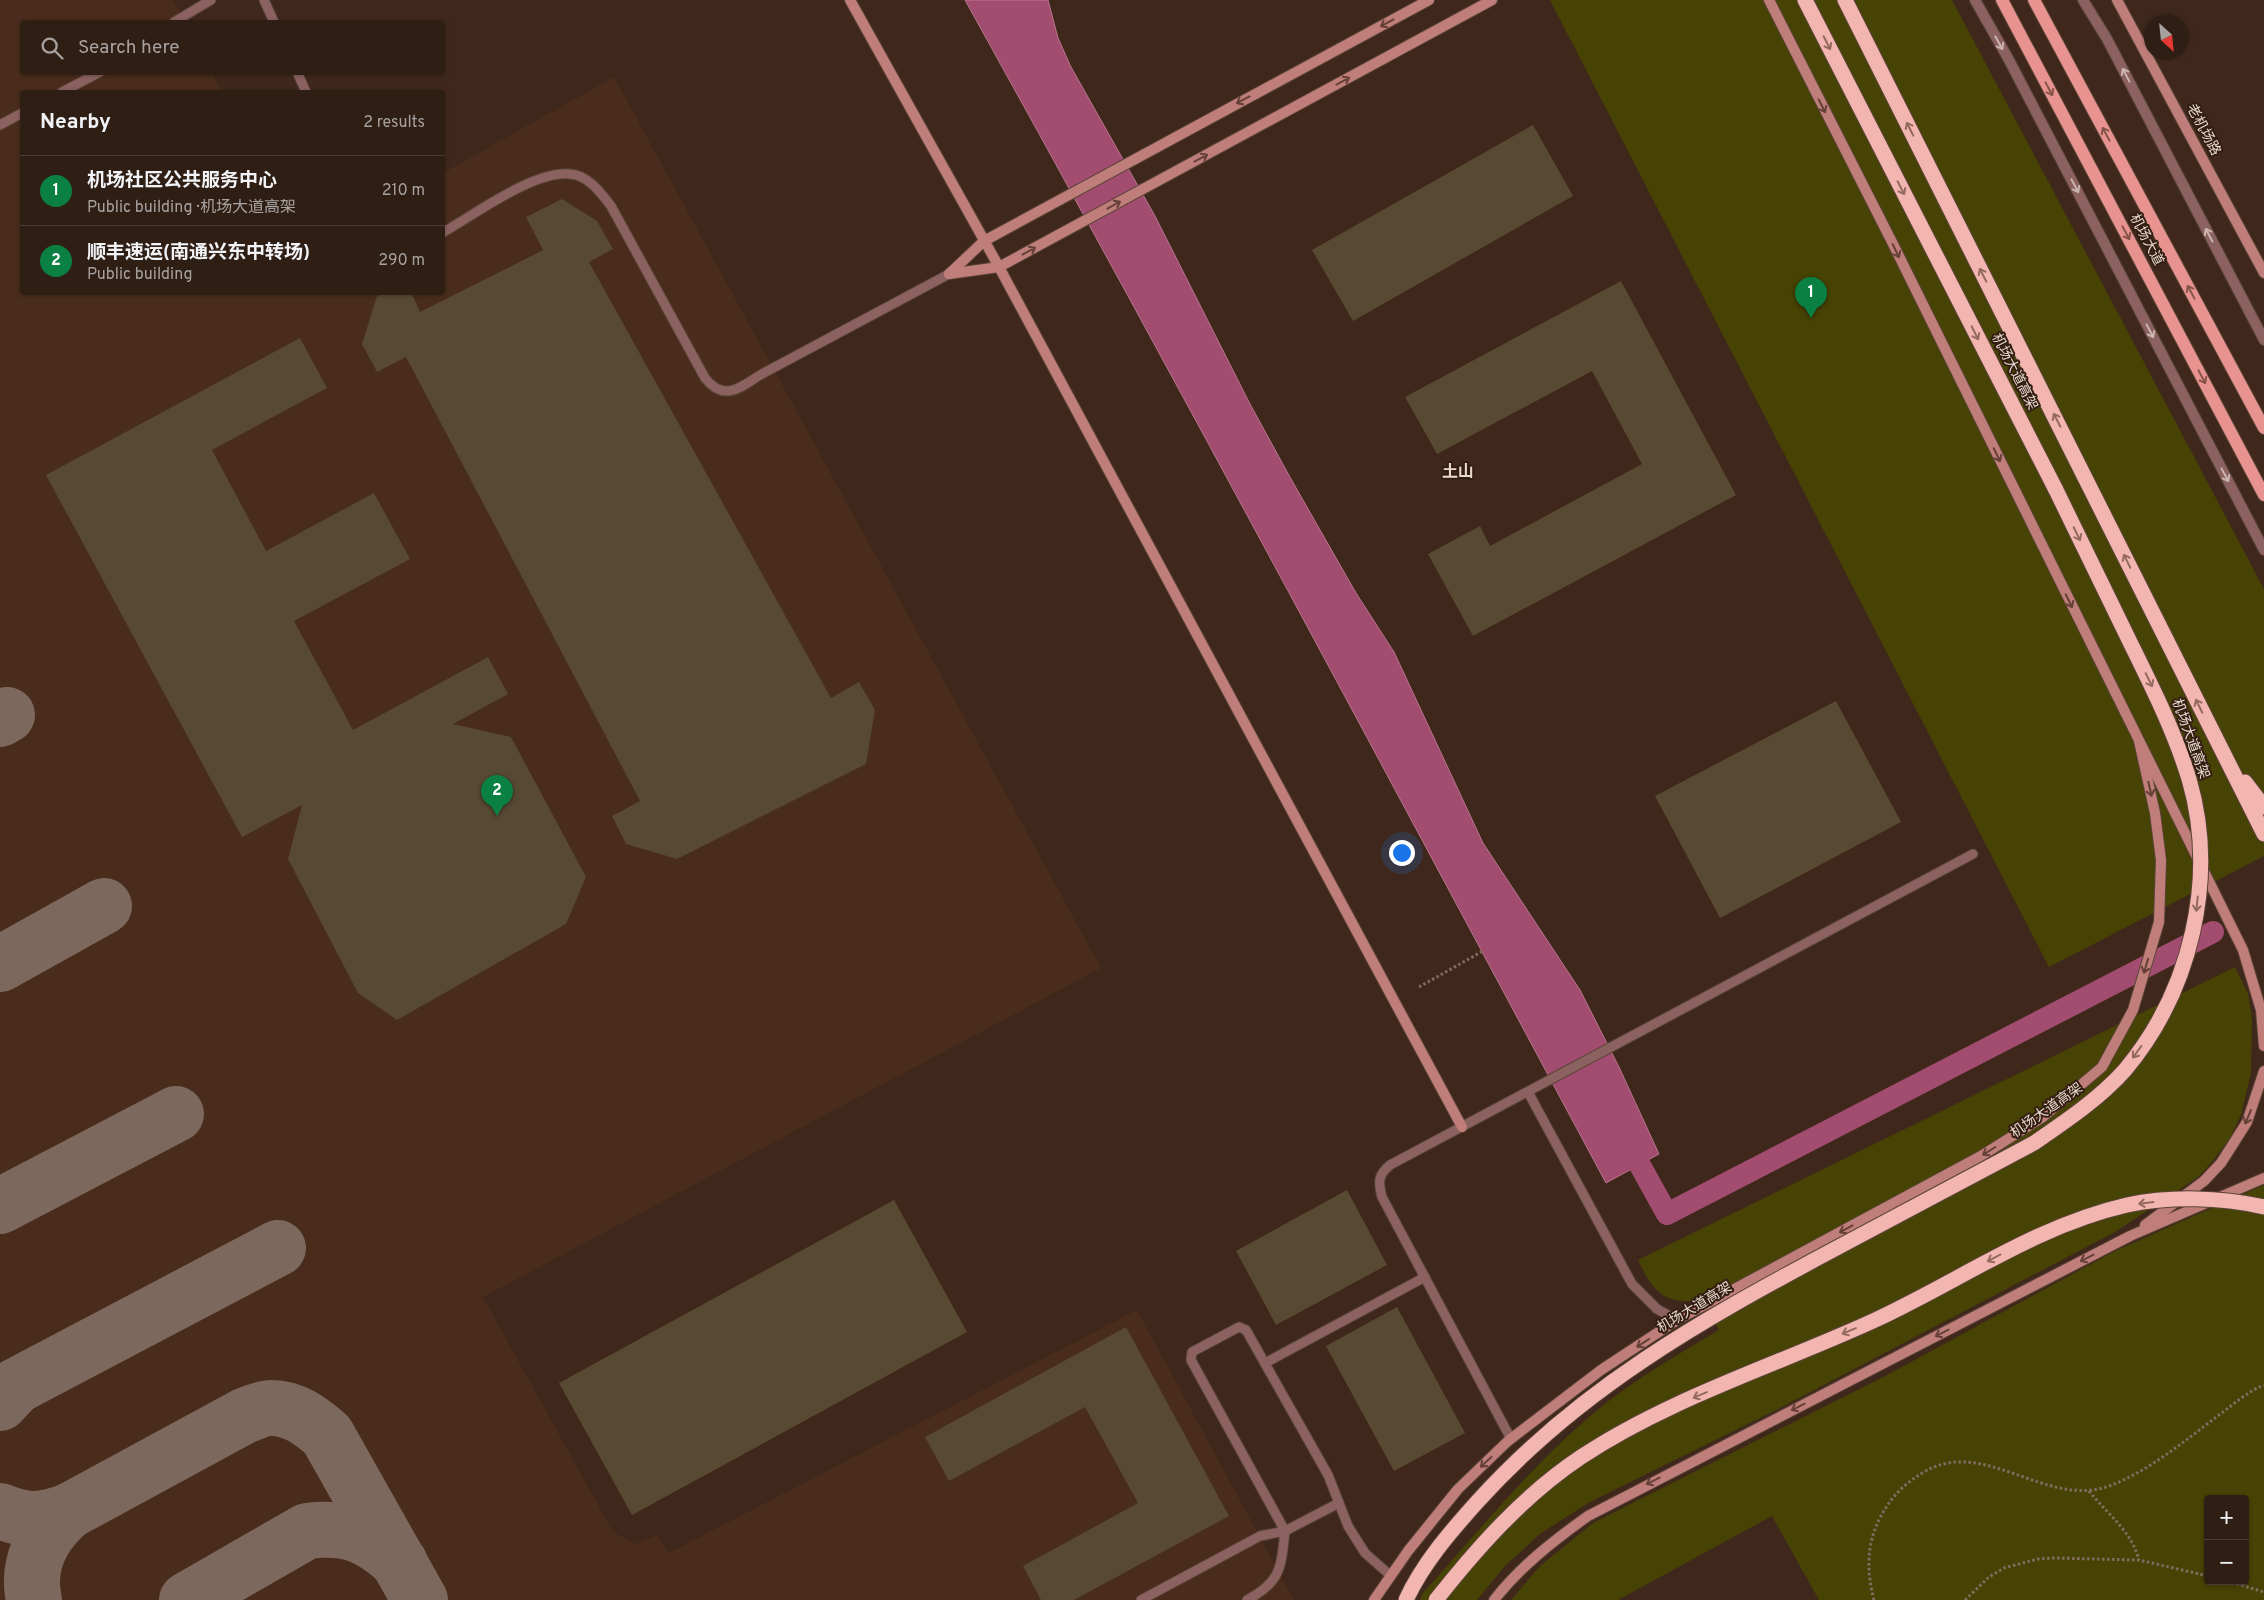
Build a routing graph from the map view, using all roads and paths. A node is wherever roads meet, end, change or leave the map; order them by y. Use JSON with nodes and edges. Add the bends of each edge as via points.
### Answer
{"nodes":[{"id":1,"x":211,"y":0,"type":"edge"},
{"id":2,"x":264,"y":0,"type":"edge"},
{"id":3,"x":850,"y":0,"type":"edge"},
{"id":4,"x":1430,"y":0,"type":"edge"},
{"id":5,"x":1492,"y":0,"type":"edge"},
{"id":6,"x":1769,"y":0,"type":"edge"},
{"id":7,"x":1805,"y":0,"type":"edge"},
{"id":8,"x":1846,"y":0,"type":"edge"},
{"id":9,"x":1976,"y":0,"type":"edge"},
{"id":10,"x":2002,"y":0,"type":"edge"},
{"id":11,"x":2034,"y":0,"type":"edge"},
{"id":12,"x":2083,"y":0,"type":"edge"},
{"id":13,"x":2117,"y":0,"type":"edge"},
{"id":14,"x":177,"y":20,"type":"edge"},
{"id":15,"x":273,"y":20,"type":"edge"},
{"id":16,"x":94,"y":75,"type":"edge"},
{"id":17,"x":298,"y":75,"type":"edge"},
{"id":18,"x":66,"y":90,"type":"edge"},
{"id":19,"x":305,"y":90,"type":"edge"},
{"id":20,"x":20,"y":115,"type":"edge"},
{"id":21,"x":0,"y":125,"type":"edge"},
{"id":22,"x":445,"y":231,"type":"edge"},
{"id":23,"x":984,"y":242,"type":"junction"},
{"id":24,"x":998,"y":267,"type":"junction"},
{"id":25,"x":2264,"y":273,"type":"edge"},
{"id":26,"x":949,"y":274,"type":"junction"},
{"id":27,"x":2264,"y":340,"type":"edge"},
{"id":28,"x":2264,"y":428,"type":"edge"},
{"id":29,"x":2264,"y":495,"type":"edge"},
{"id":30,"x":2264,"y":550,"type":"edge"},
{"id":31,"x":2139,"y":741,"type":"junction"},
{"id":32,"x":2221,"y":750,"type":"junction"},
{"id":33,"x":2264,"y":807,"type":"edge"},
{"id":34,"x":2264,"y":834,"type":"edge"},
{"id":35,"x":1973,"y":854,"type":"dead end"},
{"id":36,"x":1483,"y":951,"type":"dead end"},
{"id":37,"x":1419,"y":987,"type":"dead end"},
{"id":38,"x":2264,"y":1046,"type":"edge"},
{"id":39,"x":2264,"y":1071,"type":"edge"},
{"id":40,"x":1528,"y":1092,"type":"junction"},
{"id":41,"x":1462,"y":1126,"type":"junction"},
{"id":42,"x":2264,"y":1178,"type":"edge"},
{"id":43,"x":2264,"y":1208,"type":"edge"},
{"id":44,"x":2130,"y":1236,"type":"junction"},
{"id":45,"x":1425,"y":1276,"type":"junction"},
{"id":46,"x":1677,"y":1320,"type":"junction"},
{"id":47,"x":1265,"y":1363,"type":"junction"},
{"id":48,"x":2264,"y":1385,"type":"edge"},
{"id":49,"x":1511,"y":1439,"type":"junction"},
{"id":50,"x":2090,"y":1491,"type":"junction"},
{"id":51,"x":1339,"y":1503,"type":"junction"},
{"id":52,"x":1285,"y":1531,"type":"junction"},
{"id":53,"x":2138,"y":1560,"type":"junction"},
{"id":54,"x":2204,"y":1575,"type":"edge"},
{"id":55,"x":1391,"y":1576,"type":"junction"},
{"id":56,"x":2241,"y":1585,"type":"edge"},
{"id":57,"x":2264,"y":1592,"type":"edge"},
{"id":58,"x":1141,"y":1600,"type":"edge"},
{"id":59,"x":1247,"y":1600,"type":"edge"},
{"id":60,"x":1374,"y":1600,"type":"edge"},
{"id":61,"x":1406,"y":1600,"type":"edge"},
{"id":62,"x":1436,"y":1600,"type":"edge"},
{"id":63,"x":1494,"y":1600,"type":"edge"},
{"id":64,"x":1874,"y":1600,"type":"edge"},
{"id":65,"x":1965,"y":1600,"type":"edge"}],
"edges":[{"from":1,"to":14,"type":"lane"},
{"from":2,"to":15,"type":"lane"},
{"from":3,"to":23,"type":"main road"},
{"from":4,"to":23,"type":"main road","one_way":true},
{"from":24,"to":5,"type":"main road","one_way":true},
{"from":6,"to":31,"type":"main road","one_way":true},
{"from":7,"to":61,"type":"highway","name":"机场大道高架","one_way":true,"bridge":true,"via":[[2056,490],[2173,733],[2189,780],[2198,828],[2200,874],[2196,918],[2185,961],[2155,1027],[2124,1070],[2085,1107],[2034,1143],[1763,1287],[1643,1359],[1546,1434],[1494,1484],[1451,1531],[1414,1582]]},
{"from":32,"to":8,"type":"highway","name":"机场大道高架","one_way":true},
{"from":9,"to":30,"type":"street","one_way":true},
{"from":10,"to":29,"type":"main road","name":"机场大道","one_way":true},
{"from":28,"to":11,"type":"main road","name":"机场大道","one_way":true},
{"from":27,"to":12,"type":"street","one_way":true,"via":[[2107,39]]},
{"from":13,"to":25,"type":"main road","name":"老机场路"},
{"from":16,"to":18,"type":"lane"},
{"from":17,"to":19,"type":"lane"},
{"from":20,"to":21,"type":"lane"},
{"from":22,"to":26,"type":"lane","via":[[532,181],[571,174],[587,180],[611,206],[705,378],[718,390],[728,392],[739,389]]},
{"from":23,"to":24,"type":"main road"},
{"from":23,"to":26,"type":"main road"},
{"from":24,"to":26,"type":"main road"},
{"from":24,"to":41,"type":"main road"},
{"from":31,"to":38,"type":"main road","via":[[2243,950],[2261,1010]]},
{"from":31,"to":46,"type":"main road","one_way":true,"via":[[2155,813],[2161,860],[2159,922],[2133,1010],[2102,1067],[2044,1118],[1981,1156]]},
{"from":32,"to":33,"type":"highway"},
{"from":32,"to":34,"type":"highway","name":"机场大道高架"},
{"from":35,"to":40,"type":"lane"},
{"from":36,"to":37,"type":"path"},
{"from":39,"to":44,"type":"main road","one_way":true,"via":[[2248,1122],[2221,1163],[2204,1181]]},
{"from":40,"to":41,"type":"lane"},
{"from":40,"to":46,"type":"lane","via":[[1632,1284],[1658,1310]]},
{"from":41,"to":45,"type":"lane","via":[[1390,1165],[1381,1172],[1378,1180],[1382,1196]]},
{"from":42,"to":44,"type":"main road"},
{"from":43,"to":62,"type":"highway","one_way":true,"bridge":true,"via":[[2248,1203],[2167,1200],[2129,1205],[2081,1218],[2034,1237],[1875,1320],[1657,1414],[1580,1458],[1544,1486],[1502,1523]]},
{"from":44,"to":63,"type":"main road","one_way":true,"via":[[1588,1516],[1547,1545]]},
{"from":45,"to":47,"type":"lane"},
{"from":45,"to":49,"type":"lane"},
{"from":46,"to":49,"type":"main road","one_way":true,"via":[[1601,1370]]},
{"from":47,"to":51,"type":"lane","via":[[1328,1475]]},
{"from":47,"to":52,"type":"lane","via":[[1246,1330],[1239,1327],[1192,1352],[1191,1360]]},
{"from":48,"to":50,"type":"path","via":[[2146,1466],[2109,1486]]},
{"from":49,"to":55,"type":"main road","one_way":true,"via":[[1458,1489]]},
{"from":50,"to":53,"type":"path","via":[[2125,1530]]},
{"from":50,"to":64,"type":"path","via":[[2067,1490],[1986,1464],[1966,1461],[1930,1468],[1903,1486],[1877,1521],[1868,1558],[1868,1578]]},
{"from":51,"to":52,"type":"lane"},
{"from":51,"to":55,"type":"lane","via":[[1348,1526],[1365,1553]]},
{"from":52,"to":58,"type":"lane","via":[[1260,1536]]},
{"from":52,"to":59,"type":"lane","via":[[1274,1581]]},
{"from":53,"to":54,"type":"path"},
{"from":53,"to":65,"type":"path","via":[[2054,1558],[2021,1563],[1989,1577]]},
{"from":55,"to":60,"type":"main road"},
{"from":56,"to":57,"type":"path"}]}
